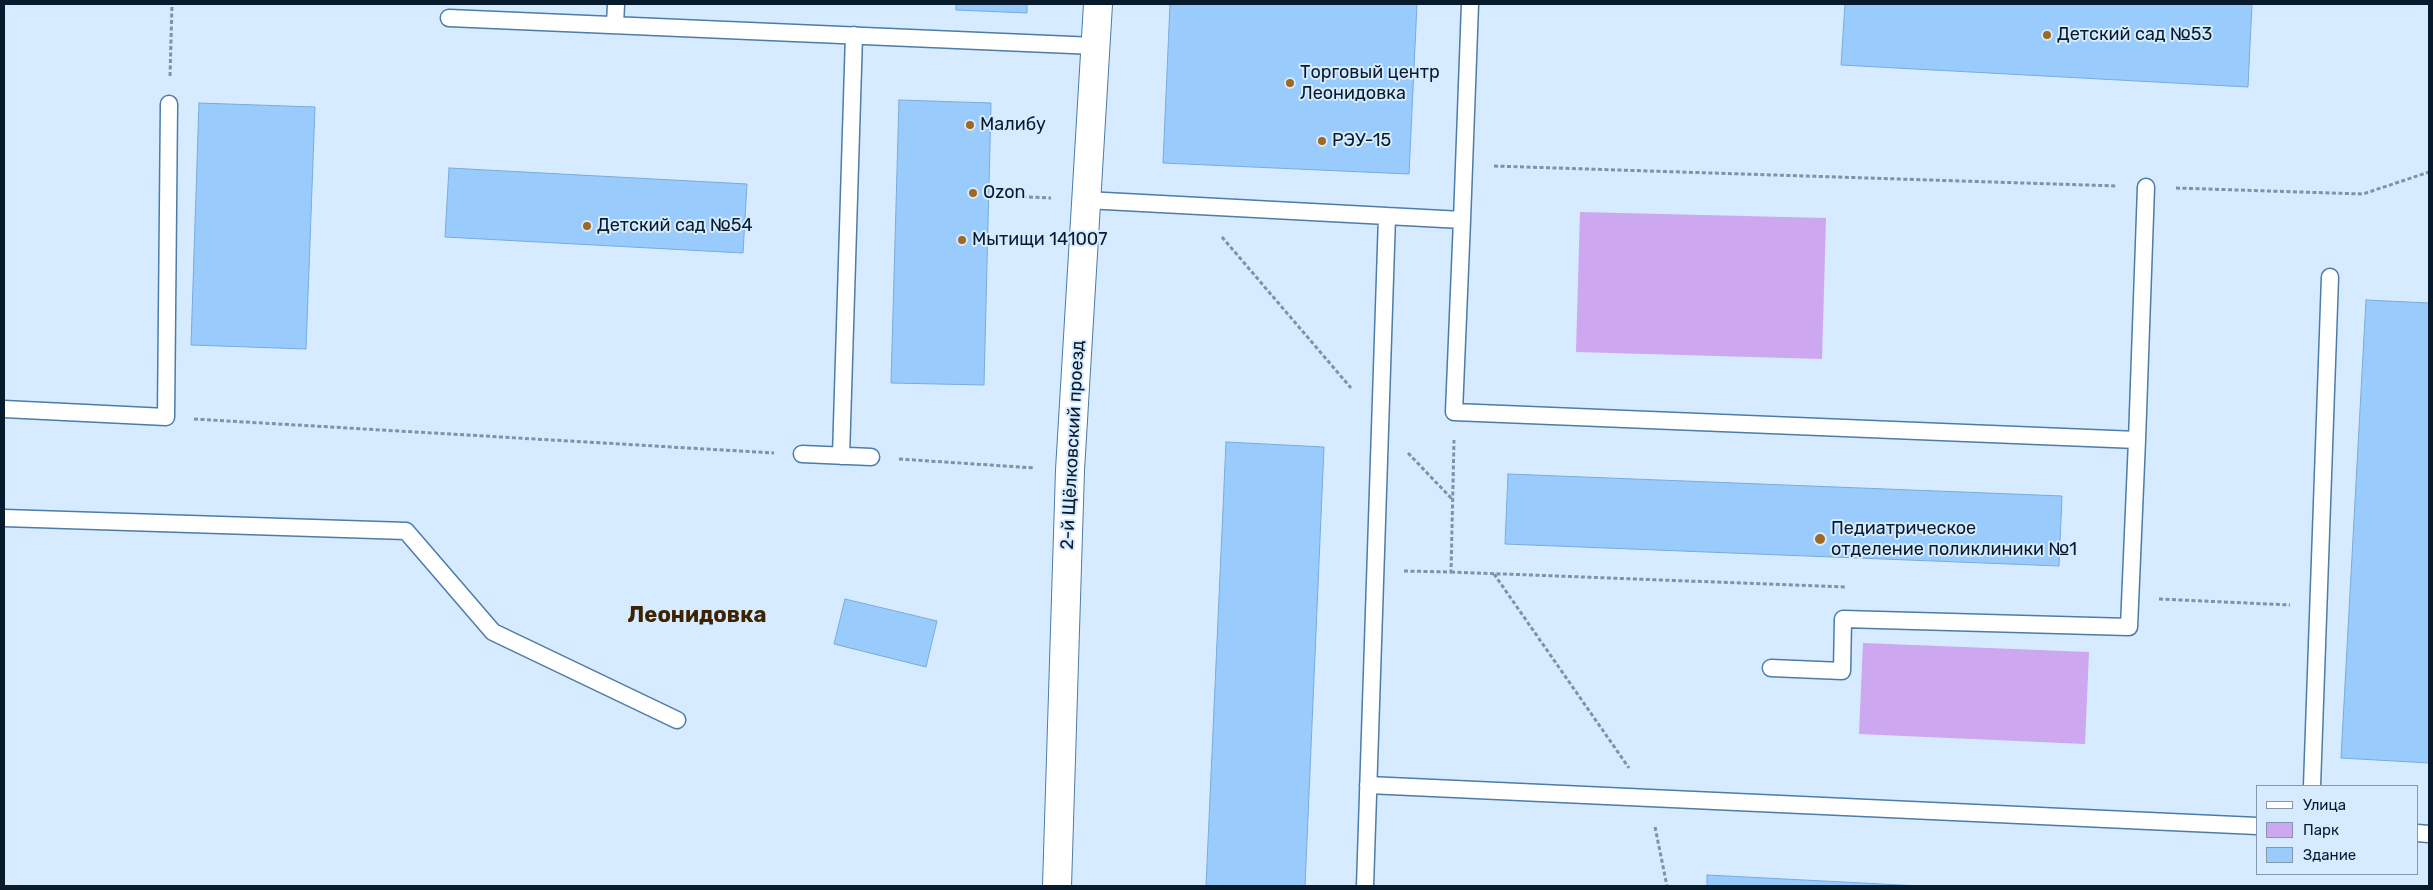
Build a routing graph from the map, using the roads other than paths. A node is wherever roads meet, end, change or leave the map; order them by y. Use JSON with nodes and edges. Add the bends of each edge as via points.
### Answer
{"nodes":[{"id":1,"x":616,"y":4,"type":"edge"},
{"id":2,"x":1098,"y":4,"type":"edge"},
{"id":3,"x":1470,"y":4,"type":"edge"},
{"id":4,"x":449,"y":18,"type":"dead end"},
{"id":5,"x":615,"y":25,"type":"junction"},
{"id":6,"x":854,"y":36,"type":"junction"},
{"id":7,"x":1095,"y":46,"type":"junction"},
{"id":8,"x":169,"y":104,"type":"road end"},
{"id":9,"x":2146,"y":187,"type":"road end"},
{"id":10,"x":1086,"y":200,"type":"junction"},
{"id":11,"x":1387,"y":216,"type":"junction"},
{"id":12,"x":1462,"y":220,"type":"junction"},
{"id":13,"x":2330,"y":277,"type":"dead end"},
{"id":14,"x":4,"y":409,"type":"edge"},
{"id":15,"x":2137,"y":440,"type":"junction"},
{"id":16,"x":802,"y":454,"type":"road end"},
{"id":17,"x":840,"y":456,"type":"junction"},
{"id":18,"x":871,"y":457,"type":"road end"},
{"id":19,"x":4,"y":518,"type":"edge"},
{"id":20,"x":1771,"y":668,"type":"dead end"},
{"id":21,"x":677,"y":720,"type":"dead end"},
{"id":22,"x":1368,"y":785,"type":"junction"},
{"id":23,"x":2312,"y":785,"type":"edge"},
{"id":24,"x":2256,"y":826,"type":"edge"},
{"id":25,"x":1057,"y":886,"type":"edge"},
{"id":26,"x":1365,"y":886,"type":"edge"}],
"edges":[{"from":1,"to":5,"type":"lane"},
{"from":2,"to":7,"type":"street","name":"2-й Щёлковский проезд"},
{"from":3,"to":12,"type":"lane"},
{"from":4,"to":5,"type":"lane"},
{"from":5,"to":6,"type":"lane"},
{"from":6,"to":7,"type":"lane"},
{"from":6,"to":17,"type":"lane"},
{"from":7,"to":10,"type":"street","name":"2-й Щёлковский проезд"},
{"from":8,"to":14,"type":"lane","via":[[166,417]]},
{"from":9,"to":15,"type":"lane"},
{"from":10,"to":11,"type":"lane"},
{"from":10,"to":25,"type":"street","name":"2-й Щёлковский проезд","via":[[1070,470]]},
{"from":11,"to":12,"type":"lane"},
{"from":11,"to":22,"type":"lane"},
{"from":12,"to":15,"type":"lane","via":[[1454,412]]},
{"from":13,"to":23,"type":"lane"},
{"from":15,"to":20,"type":"lane","via":[[2128,627],[1844,619],[1842,671]]},
{"from":16,"to":17,"type":"lane"},
{"from":17,"to":18,"type":"lane"},
{"from":19,"to":21,"type":"lane","via":[[406,531],[493,632]]},
{"from":22,"to":24,"type":"lane"},
{"from":22,"to":26,"type":"lane"}]}
